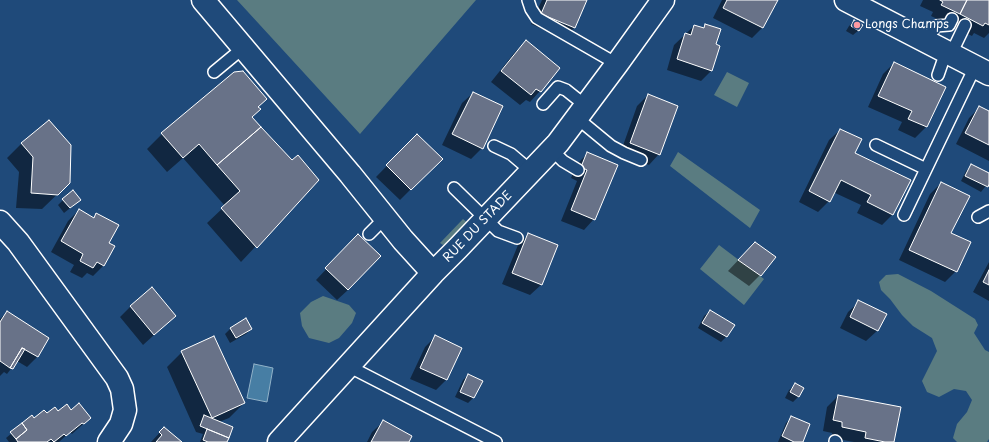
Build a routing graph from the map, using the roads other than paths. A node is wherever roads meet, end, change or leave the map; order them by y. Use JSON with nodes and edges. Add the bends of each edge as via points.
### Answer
{"nodes":[{"id":1,"x":203,"y":0,"type":"edge"},
{"id":2,"x":528,"y":0,"type":"edge"},
{"id":3,"x":663,"y":0,"type":"edge"},
{"id":4,"x":846,"y":0,"type":"edge"},
{"id":5,"x":952,"y":18,"type":"dead end"},
{"id":6,"x":965,"y":25,"type":"dead end"},
{"id":7,"x":926,"y":42,"type":"junction"},
{"id":8,"x":243,"y":48,"type":"junction"},
{"id":9,"x":948,"y":53,"type":"junction"},
{"id":10,"x":617,"y":64,"type":"junction"},
{"id":11,"x":982,"y":70,"type":"edge"},
{"id":12,"x":214,"y":72,"type":"dead end"},
{"id":13,"x":938,"y":75,"type":"dead end"},
{"id":14,"x":542,"y":104,"type":"dead end"},
{"id":15,"x":582,"y":112,"type":"junction"},
{"id":16,"x":876,"y":145,"type":"dead end"},
{"id":17,"x":494,"y":146,"type":"dead end"},
{"id":18,"x":551,"y":149,"type":"junction"},
{"id":19,"x":641,"y":160,"type":"dead end"},
{"id":20,"x":926,"y":169,"type":"junction"},
{"id":21,"x":578,"y":170,"type":"dead end"},
{"id":22,"x":531,"y":171,"type":"junction"},
{"id":23,"x":454,"y":188,"type":"dead end"},
{"id":24,"x":989,"y":211,"type":"edge"},
{"id":25,"x":904,"y":215,"type":"dead end"},
{"id":26,"x":978,"y":217,"type":"dead end"},
{"id":27,"x":485,"y":220,"type":"junction"},
{"id":28,"x":0,"y":222,"type":"edge"},
{"id":29,"x":390,"y":224,"type":"junction"},
{"id":30,"x":369,"y":234,"type":"dead end"},
{"id":31,"x":517,"y":238,"type":"dead end"},
{"id":32,"x":433,"y":273,"type":"junction"},
{"id":33,"x":348,"y":366,"type":"junction"},
{"id":34,"x":109,"y":442,"type":"edge"},
{"id":35,"x":279,"y":442,"type":"edge"},
{"id":36,"x":496,"y":442,"type":"edge"}],
"edges":[{"from":1,"to":8,"type":"street"},
{"from":2,"to":10,"type":"lane","via":[[537,18]]},
{"from":3,"to":10,"type":"street","name":"RUE DU STADE"},
{"from":4,"to":7,"type":"street"},
{"from":5,"to":7,"type":"lane","via":[[949,25],[936,26]]},
{"from":6,"to":9,"type":"lane"},
{"from":7,"to":9,"type":"street"},
{"from":8,"to":12,"type":"lane"},
{"from":8,"to":29,"type":"street"},
{"from":9,"to":11,"type":"street"},
{"from":9,"to":13,"type":"lane"},
{"from":10,"to":15,"type":"street","name":"RUE DU STADE"},
{"from":11,"to":20,"type":"lane"},
{"from":14,"to":15,"type":"lane","via":[[558,88],[566,90]]},
{"from":15,"to":18,"type":"street","name":"RUE DU STADE"},
{"from":15,"to":19,"type":"lane","via":[[611,146]]},
{"from":16,"to":20,"type":"lane"},
{"from":17,"to":22,"type":"lane","via":[[511,154]]},
{"from":18,"to":21,"type":"lane","via":[[563,161]]},
{"from":18,"to":22,"type":"street","name":"RUE DU STADE"},
{"from":20,"to":25,"type":"lane"},
{"from":22,"to":27,"type":"street","name":"RUE DU STADE"},
{"from":23,"to":27,"type":"lane"},
{"from":24,"to":26,"type":"lane"},
{"from":27,"to":31,"type":"lane","via":[[498,231]]},
{"from":27,"to":32,"type":"street","name":"RUE DU STADE"},
{"from":28,"to":34,"type":"street","via":[[18,242],[117,378],[122,389],[125,410],[121,424]]},
{"from":29,"to":30,"type":"lane"},
{"from":29,"to":32,"type":"street"},
{"from":32,"to":33,"type":"street","name":"RUE DU STADE"},
{"from":33,"to":35,"type":"street","name":"RUE DU STADE"},
{"from":33,"to":36,"type":"lane"}]}
